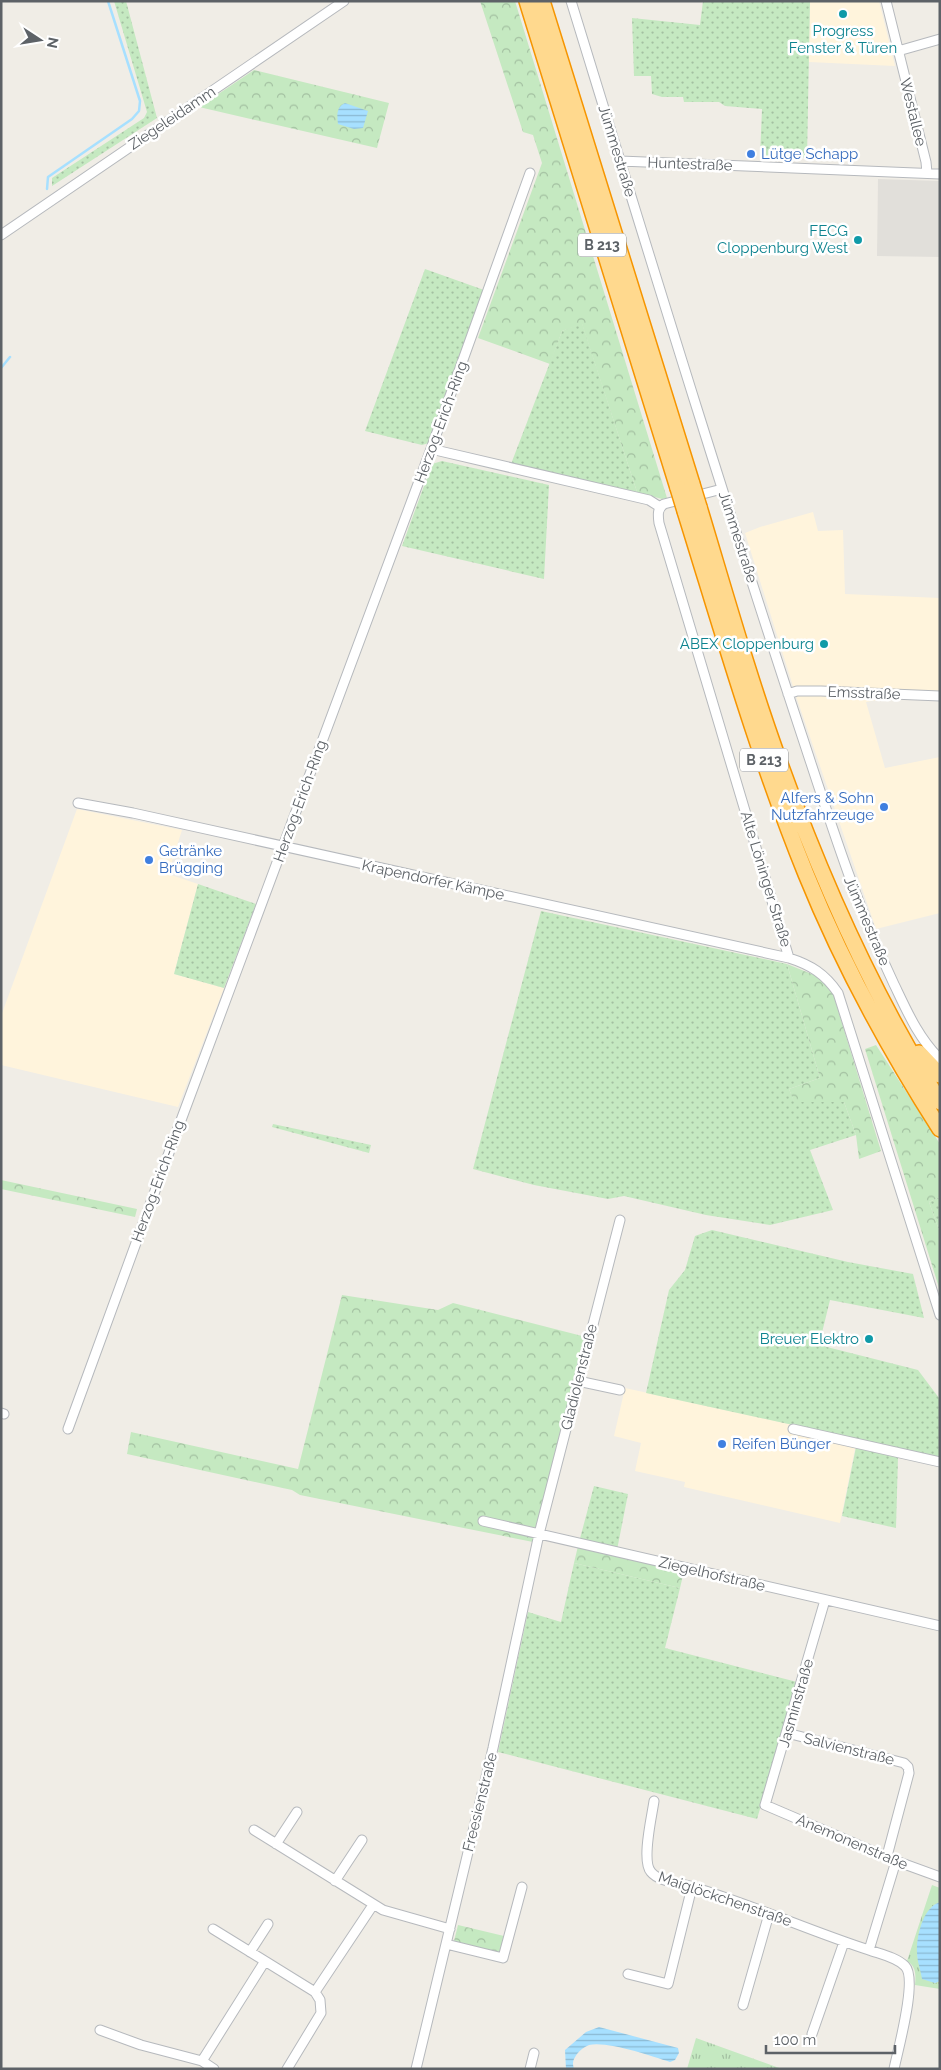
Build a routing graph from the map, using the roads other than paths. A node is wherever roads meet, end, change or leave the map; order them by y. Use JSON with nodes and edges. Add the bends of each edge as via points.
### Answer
{"nodes":[{"id":1,"x":344,"y":1,"type":"edge"},
{"id":2,"x":527,"y":1,"type":"edge"},
{"id":3,"x":542,"y":1,"type":"edge"},
{"id":4,"x":571,"y":1,"type":"edge"},
{"id":5,"x":886,"y":1,"type":"edge"},
{"id":6,"x":940,"y":40,"type":"edge"},
{"id":7,"x":898,"y":51,"type":"junction"},
{"id":8,"x":620,"y":162,"type":"junction"},
{"id":9,"x":530,"y":172,"type":"dead end"},
{"id":10,"x":927,"y":173,"type":"junction"},
{"id":11,"x":940,"y":174,"type":"edge"},
{"id":12,"x":1,"y":235,"type":"edge"},
{"id":13,"x":432,"y":449,"type":"junction"},
{"id":14,"x":685,"y":486,"type":"junction"},
{"id":15,"x":722,"y":489,"type":"junction"},
{"id":16,"x":660,"y":508,"type":"junction"},
{"id":17,"x":692,"y":509,"type":"junction"},
{"id":18,"x":788,"y":694,"type":"junction"},
{"id":19,"x":940,"y":696,"type":"edge"},
{"id":20,"x":78,"y":803,"type":"dead end"},
{"id":21,"x":283,"y":847,"type":"junction"},
{"id":22,"x":858,"y":951,"type":"junction"},
{"id":23,"x":789,"y":958,"type":"junction"},
{"id":24,"x":940,"y":1059,"type":"edge"},
{"id":25,"x":940,"y":1075,"type":"edge"},
{"id":26,"x":940,"y":1102,"type":"edge"},
{"id":27,"x":940,"y":1129,"type":"edge"},
{"id":28,"x":620,"y":1220,"type":"dead end"},
{"id":29,"x":940,"y":1315,"type":"edge"},
{"id":30,"x":578,"y":1381,"type":"junction"},
{"id":31,"x":620,"y":1390,"type":"dead end"},
{"id":32,"x":793,"y":1429,"type":"dead end"},
{"id":33,"x":68,"y":1430,"type":"dead end"},
{"id":34,"x":940,"y":1462,"type":"edge"},
{"id":35,"x":483,"y":1521,"type":"dead end"},
{"id":36,"x":539,"y":1534,"type":"junction"},
{"id":37,"x":825,"y":1600,"type":"junction"},
{"id":38,"x":940,"y":1626,"type":"edge"},
{"id":39,"x":787,"y":1733,"type":"junction"},
{"id":40,"x":654,"y":1801,"type":"dead end"},
{"id":41,"x":765,"y":1805,"type":"joint"},
{"id":42,"x":297,"y":1812,"type":"dead end"},
{"id":43,"x":254,"y":1830,"type":"dead end"},
{"id":44,"x":362,"y":1840,"type":"dead end"},
{"id":45,"x":276,"y":1844,"type":"junction"},
{"id":46,"x":887,"y":1856,"type":"junction"},
{"id":47,"x":896,"y":1861,"type":"junction"},
{"id":48,"x":940,"y":1878,"type":"edge"},
{"id":49,"x":335,"y":1881,"type":"junction"},
{"id":50,"x":522,"y":1887,"type":"dead end"},
{"id":51,"x":692,"y":1887,"type":"junction"},
{"id":52,"x":373,"y":1905,"type":"junction"},
{"id":53,"x":769,"y":1914,"type":"junction"},
{"id":54,"x":268,"y":1924,"type":"dead end"},
{"id":55,"x":213,"y":1929,"type":"dead end"},
{"id":56,"x":450,"y":1929,"type":"junction"},
{"id":57,"x":844,"y":1942,"type":"junction"},
{"id":58,"x":446,"y":1944,"type":"junction"},
{"id":59,"x":869,"y":1950,"type":"junction"},
{"id":60,"x":250,"y":1952,"type":"junction"},
{"id":61,"x":265,"y":1961,"type":"junction"},
{"id":62,"x":628,"y":1974,"type":"dead end"},
{"id":63,"x":315,"y":1992,"type":"junction"},
{"id":64,"x":743,"y":2005,"type":"dead end"},
{"id":65,"x":100,"y":2030,"type":"dead end"},
{"id":66,"x":812,"y":2034,"type":"dead end"},
{"id":67,"x":534,"y":2053,"type":"dead end"},
{"id":68,"x":202,"y":2061,"type":"junction"},
{"id":69,"x":416,"y":2068,"type":"edge"},
{"id":70,"x":214,"y":2069,"type":"edge"},
{"id":71,"x":287,"y":2069,"type":"edge"},
{"id":72,"x":530,"y":2069,"type":"edge"},
{"id":73,"x":894,"y":2069,"type":"edge"}],
"edges":[{"from":1,"to":12,"type":"street","name":"Ziegeleidamm"},
{"from":2,"to":14,"type":"highway","number":"B 213"},
{"from":3,"to":14,"type":"highway","number":"B 213"},
{"from":4,"to":8,"type":"street","name":"Jümmestraße"},
{"from":5,"to":7,"type":"street","name":"Westallee"},
{"from":6,"to":7,"type":"street"},
{"from":7,"to":10,"type":"street","name":"Westallee"},
{"from":8,"to":10,"type":"street","name":"Huntestraße"},
{"from":8,"to":15,"type":"street","name":"Jümmestraße"},
{"from":9,"to":13,"type":"street","name":"Herzog-Erich-Ring"},
{"from":10,"to":11,"type":"street","name":"Huntestraße"},
{"from":13,"to":16,"type":"street","via":[[649,500]]},
{"from":13,"to":21,"type":"street","name":"Herzog-Erich-Ring"},
{"from":14,"to":17,"type":"highway","number":"B 213","bridge":true},
{"from":15,"to":16,"type":"street","via":[[664,504]]},
{"from":15,"to":18,"type":"street","name":"Jümmestraße"},
{"from":16,"to":23,"type":"street","name":"Alte Löninger Straße","via":[[659,523]]},
{"from":17,"to":22,"type":"highway","number":"B 213","via":[[780,764],[808,838]]},
{"from":17,"to":27,"type":"highway","number":"B 213","via":[[745,704],[806,875],[880,1028]]},
{"from":18,"to":19,"type":"street","name":"Emsstraße","via":[[821,691]]},
{"from":18,"to":24,"type":"street","name":"Jümmestraße","via":[[846,870],[882,958],[910,1017]]},
{"from":20,"to":21,"type":"street","name":"Krapendorfer Kämpe"},
{"from":21,"to":23,"type":"street","name":"Krapendorfer Kämpe"},
{"from":21,"to":33,"type":"street","name":"Herzog-Erich-Ring"},
{"from":22,"to":25,"type":"highway","number":"B 213","via":[[866,957],[921,1056]]},
{"from":22,"to":26,"type":"highway","number":"B 213","via":[[895,1025]]},
{"from":23,"to":29,"type":"street","name":"Alte Löninger Straße","via":[[818,970],[838,993]]},
{"from":28,"to":30,"type":"street","name":"Gladiolenstraße"},
{"from":30,"to":31,"type":"street"},
{"from":30,"to":36,"type":"street","name":"Gladiolenstraße"},
{"from":32,"to":34,"type":"street"},
{"from":35,"to":36,"type":"street","name":"Ziegelhofstraße"},
{"from":36,"to":37,"type":"street","name":"Ziegelhofstraße"},
{"from":36,"to":56,"type":"street","name":"Freesienstraße"},
{"from":37,"to":38,"type":"street","name":"Ziegelhofstraße"},
{"from":37,"to":39,"type":"street","name":"Jasminstraße"},
{"from":39,"to":41,"type":"street","name":"Jasminstraße"},
{"from":39,"to":46,"type":"street","name":"Salvienstraße","via":[[908,1766],[909,1773]]},
{"from":40,"to":51,"type":"street","name":"Maiglöckchenstraße","via":[[647,1866],[658,1877]]},
{"from":41,"to":46,"type":"street","name":"Anemonenstraße"},
{"from":42,"to":45,"type":"street"},
{"from":43,"to":45,"type":"street"},
{"from":44,"to":49,"type":"street"},
{"from":45,"to":49,"type":"street"},
{"from":46,"to":47,"type":"street","name":"Anemonenstraße"},
{"from":47,"to":48,"type":"street","name":"Anemonenstraße"},
{"from":47,"to":59,"type":"street"},
{"from":49,"to":52,"type":"street"},
{"from":50,"to":58,"type":"street","via":[[503,1958]]},
{"from":51,"to":53,"type":"street","name":"Maiglöckchenstraße"},
{"from":51,"to":62,"type":"street","via":[[668,1984]]},
{"from":52,"to":56,"type":"street"},
{"from":52,"to":63,"type":"street"},
{"from":53,"to":57,"type":"street","name":"Maiglöckchenstraße"},
{"from":53,"to":64,"type":"street"},
{"from":54,"to":60,"type":"street"},
{"from":55,"to":60,"type":"street"},
{"from":56,"to":58,"type":"street","name":"Freesienstraße"},
{"from":57,"to":59,"type":"street","name":"Maiglöckchenstraße"},
{"from":57,"to":66,"type":"street"},
{"from":58,"to":69,"type":"street","name":"Freesienstraße"},
{"from":59,"to":73,"type":"street","name":"Maiglöckchenstraße","via":[[904,1964],[909,1971],[907,2006]]},
{"from":60,"to":61,"type":"street"},
{"from":61,"to":63,"type":"street"},
{"from":61,"to":68,"type":"street"},
{"from":63,"to":71,"type":"street","via":[[320,2000],[321,2013]]},
{"from":65,"to":68,"type":"street"},
{"from":67,"to":72,"type":"street"},
{"from":68,"to":70,"type":"street"}]}
